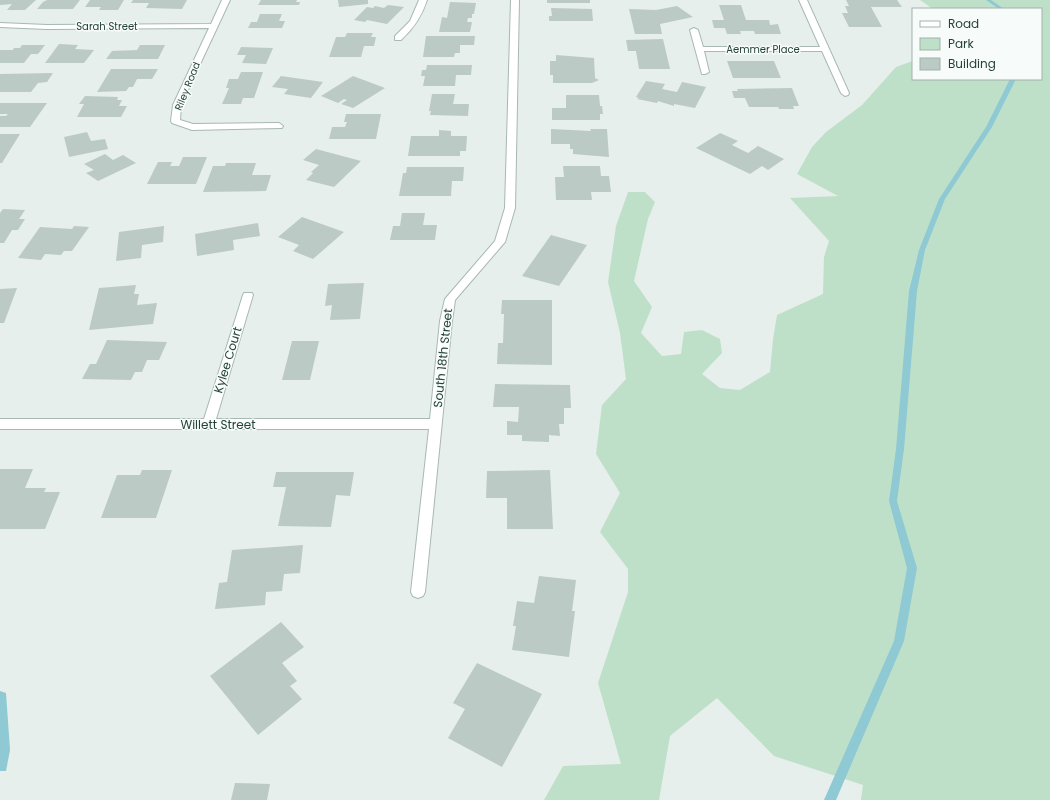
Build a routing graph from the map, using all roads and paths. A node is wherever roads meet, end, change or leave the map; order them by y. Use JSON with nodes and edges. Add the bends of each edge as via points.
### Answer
{"nodes":[{"id":1,"x":226,"y":0,"type":"edge"},
{"id":2,"x":423,"y":0,"type":"edge"},
{"id":3,"x":515,"y":0,"type":"edge"},
{"id":4,"x":803,"y":0,"type":"edge"},
{"id":5,"x":0,"y":24,"type":"edge"},
{"id":6,"x":214,"y":26,"type":"junction"},
{"id":7,"x":694,"y":30,"type":"dead end"},
{"id":8,"x":398,"y":38,"type":"dead end"},
{"id":9,"x":700,"y":49,"type":"junction"},
{"id":10,"x":825,"y":49,"type":"junction"},
{"id":11,"x":705,"y":72,"type":"dead end"},
{"id":12,"x":845,"y":93,"type":"dead end"},
{"id":13,"x":279,"y":126,"type":"dead end"},
{"id":14,"x":248,"y":295,"type":"dead end"},
{"id":15,"x":0,"y":424,"type":"edge"},
{"id":16,"x":436,"y":424,"type":"junction"},
{"id":17,"x":208,"y":425,"type":"junction"},
{"id":18,"x":418,"y":592,"type":"dead end"}],
"edges":[{"from":1,"to":6,"type":"street","name":"Riley Road"},
{"from":2,"to":8,"type":"street","via":[[411,27]]},
{"from":3,"to":16,"type":"street","name":"South 18th Street","via":[[510,208],[500,242],[450,299]]},
{"from":4,"to":10,"type":"street"},
{"from":5,"to":6,"type":"street","name":"Sarah Street","via":[[47,27]]},
{"from":6,"to":13,"type":"street","name":"Riley Road","via":[[177,105],[175,121],[192,127]]},
{"from":7,"to":9,"type":"street"},
{"from":9,"to":10,"type":"street","name":"Aemmer Place"},
{"from":9,"to":11,"type":"street"},
{"from":10,"to":12,"type":"street"},
{"from":14,"to":17,"type":"street","name":"Kylee Court"},
{"from":15,"to":17,"type":"street","name":"Willett Street"},
{"from":16,"to":17,"type":"street","name":"Willett Street"},
{"from":16,"to":18,"type":"street","name":"South 18th Street"}]}
